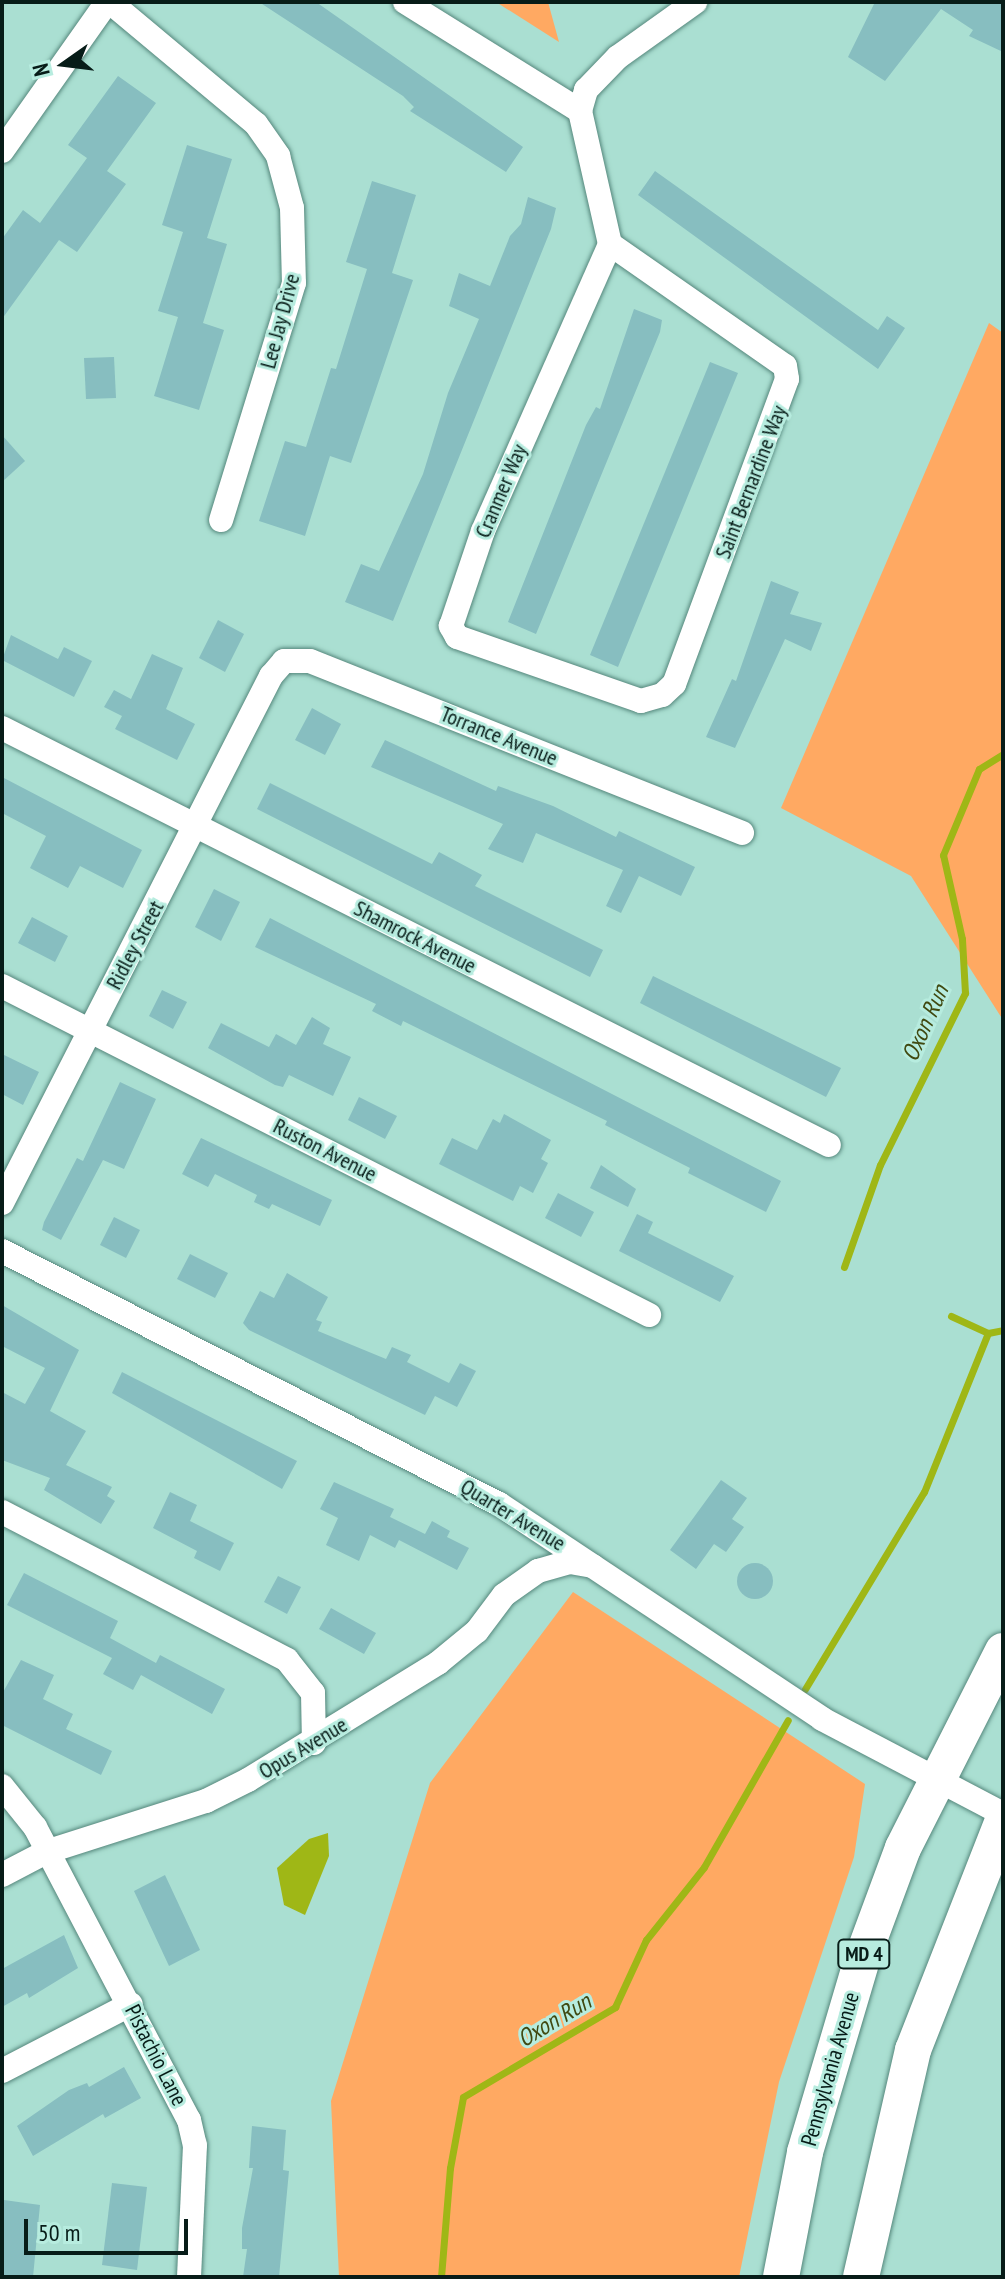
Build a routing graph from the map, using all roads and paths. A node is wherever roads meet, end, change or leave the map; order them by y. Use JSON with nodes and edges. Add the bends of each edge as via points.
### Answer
{"nodes":[{"id":1,"x":108,"y":2,"type":"edge"},
{"id":2,"x":405,"y":2,"type":"edge"},
{"id":3,"x":695,"y":2,"type":"edge"},
{"id":4,"x":580,"y":111,"type":"junction"},
{"id":5,"x":2,"y":151,"type":"edge"},
{"id":6,"x":610,"y":244,"type":"junction"},
{"id":7,"x":221,"y":520,"type":"dead end"},
{"id":8,"x":563,"y":675,"type":"joint"},
{"id":9,"x":266,"y":686,"type":"joint"},
{"id":10,"x":2,"y":728,"type":"edge"},
{"id":11,"x":197,"y":827,"type":"junction"},
{"id":12,"x":742,"y":833,"type":"dead end"},
{"id":13,"x":2,"y":986,"type":"edge"},
{"id":14,"x":90,"y":1030,"type":"junction"},
{"id":15,"x":829,"y":1145,"type":"dead end"},
{"id":16,"x":2,"y":1203,"type":"edge"},
{"id":17,"x":2,"y":1251,"type":"edge"},
{"id":18,"x":649,"y":1315,"type":"dead end"},
{"id":19,"x":2,"y":1512,"type":"edge"},
{"id":20,"x":597,"y":1567,"type":"junction"},
{"id":21,"x":1003,"y":1651,"type":"edge"},
{"id":22,"x":314,"y":1743,"type":"junction"},
{"id":23,"x":936,"y":1782,"type":"junction"},
{"id":24,"x":2,"y":1786,"type":"edge"},
{"id":25,"x":1003,"y":1817,"type":"edge"},
{"id":26,"x":46,"y":1852,"type":"junction"},
{"id":27,"x":2,"y":1875,"type":"edge"},
{"id":28,"x":131,"y":2004,"type":"junction"},
{"id":29,"x":2,"y":2071,"type":"edge"},
{"id":30,"x":189,"y":2277,"type":"edge"},
{"id":31,"x":781,"y":2277,"type":"edge"},
{"id":32,"x":861,"y":2277,"type":"edge"}],
"edges":[{"from":1,"to":5,"type":"street"},
{"from":1,"to":7,"type":"street","name":"Lee Jay Drive","via":[[256,124],[278,156],[292,208],[294,283]]},
{"from":2,"to":4,"type":"street"},
{"from":3,"to":4,"type":"street","via":[[605,69],[586,90]]},
{"from":4,"to":6,"type":"street"},
{"from":6,"to":8,"type":"street","name":"Cranmer Way","via":[[483,531],[451,622],[457,637]]},
{"from":6,"to":8,"type":"street","name":"Saint Bernardine Way","via":[[785,366],[787,385],[671,688],[653,699],[635,701]]},
{"from":9,"to":11,"type":"street","name":"Ridley Street"},
{"from":9,"to":12,"type":"street","name":"Torrance Avenue","via":[[277,666],[300,658]]},
{"from":10,"to":11,"type":"street","name":"Shamrock Avenue"},
{"from":11,"to":14,"type":"street","name":"Ridley Street"},
{"from":11,"to":15,"type":"street","name":"Shamrock Avenue"},
{"from":13,"to":14,"type":"street","name":"Ruston Avenue"},
{"from":14,"to":16,"type":"street","name":"Ridley Street"},
{"from":14,"to":18,"type":"street","name":"Ruston Avenue"},
{"from":17,"to":20,"type":"street","name":"Quarter Avenue","via":[[413,1457]]},
{"from":19,"to":22,"type":"street","via":[[287,1660],[313,1693]]},
{"from":20,"to":22,"type":"street","name":"Opus Avenue","via":[[570,1562],[538,1571],[504,1595],[477,1631],[438,1663]]},
{"from":20,"to":23,"type":"street","name":"Quarter Avenue","via":[[822,1719]]},
{"from":21,"to":23,"type":"highway","name":"Pennsylvania Avenue","number":"MD 4"},
{"from":22,"to":26,"type":"street","name":"Opus Avenue","via":[[206,1801]]},
{"from":23,"to":25,"type":"street","name":"Quarter Avenue"},
{"from":23,"to":31,"type":"highway","name":"Pennsylvania Avenue","number":"MD 4","via":[[903,1848],[833,2050],[805,2152]]},
{"from":24,"to":26,"type":"street","via":[[27,1813]]},
{"from":25,"to":32,"type":"highway","via":[[913,2050]]},
{"from":26,"to":27,"type":"street","name":"Opus Avenue"},
{"from":26,"to":28,"type":"street","name":"Pistachio Lane"},
{"from":28,"to":29,"type":"street"},
{"from":28,"to":30,"type":"street","name":"Pistachio Lane","via":[[193,2131]]}]}
